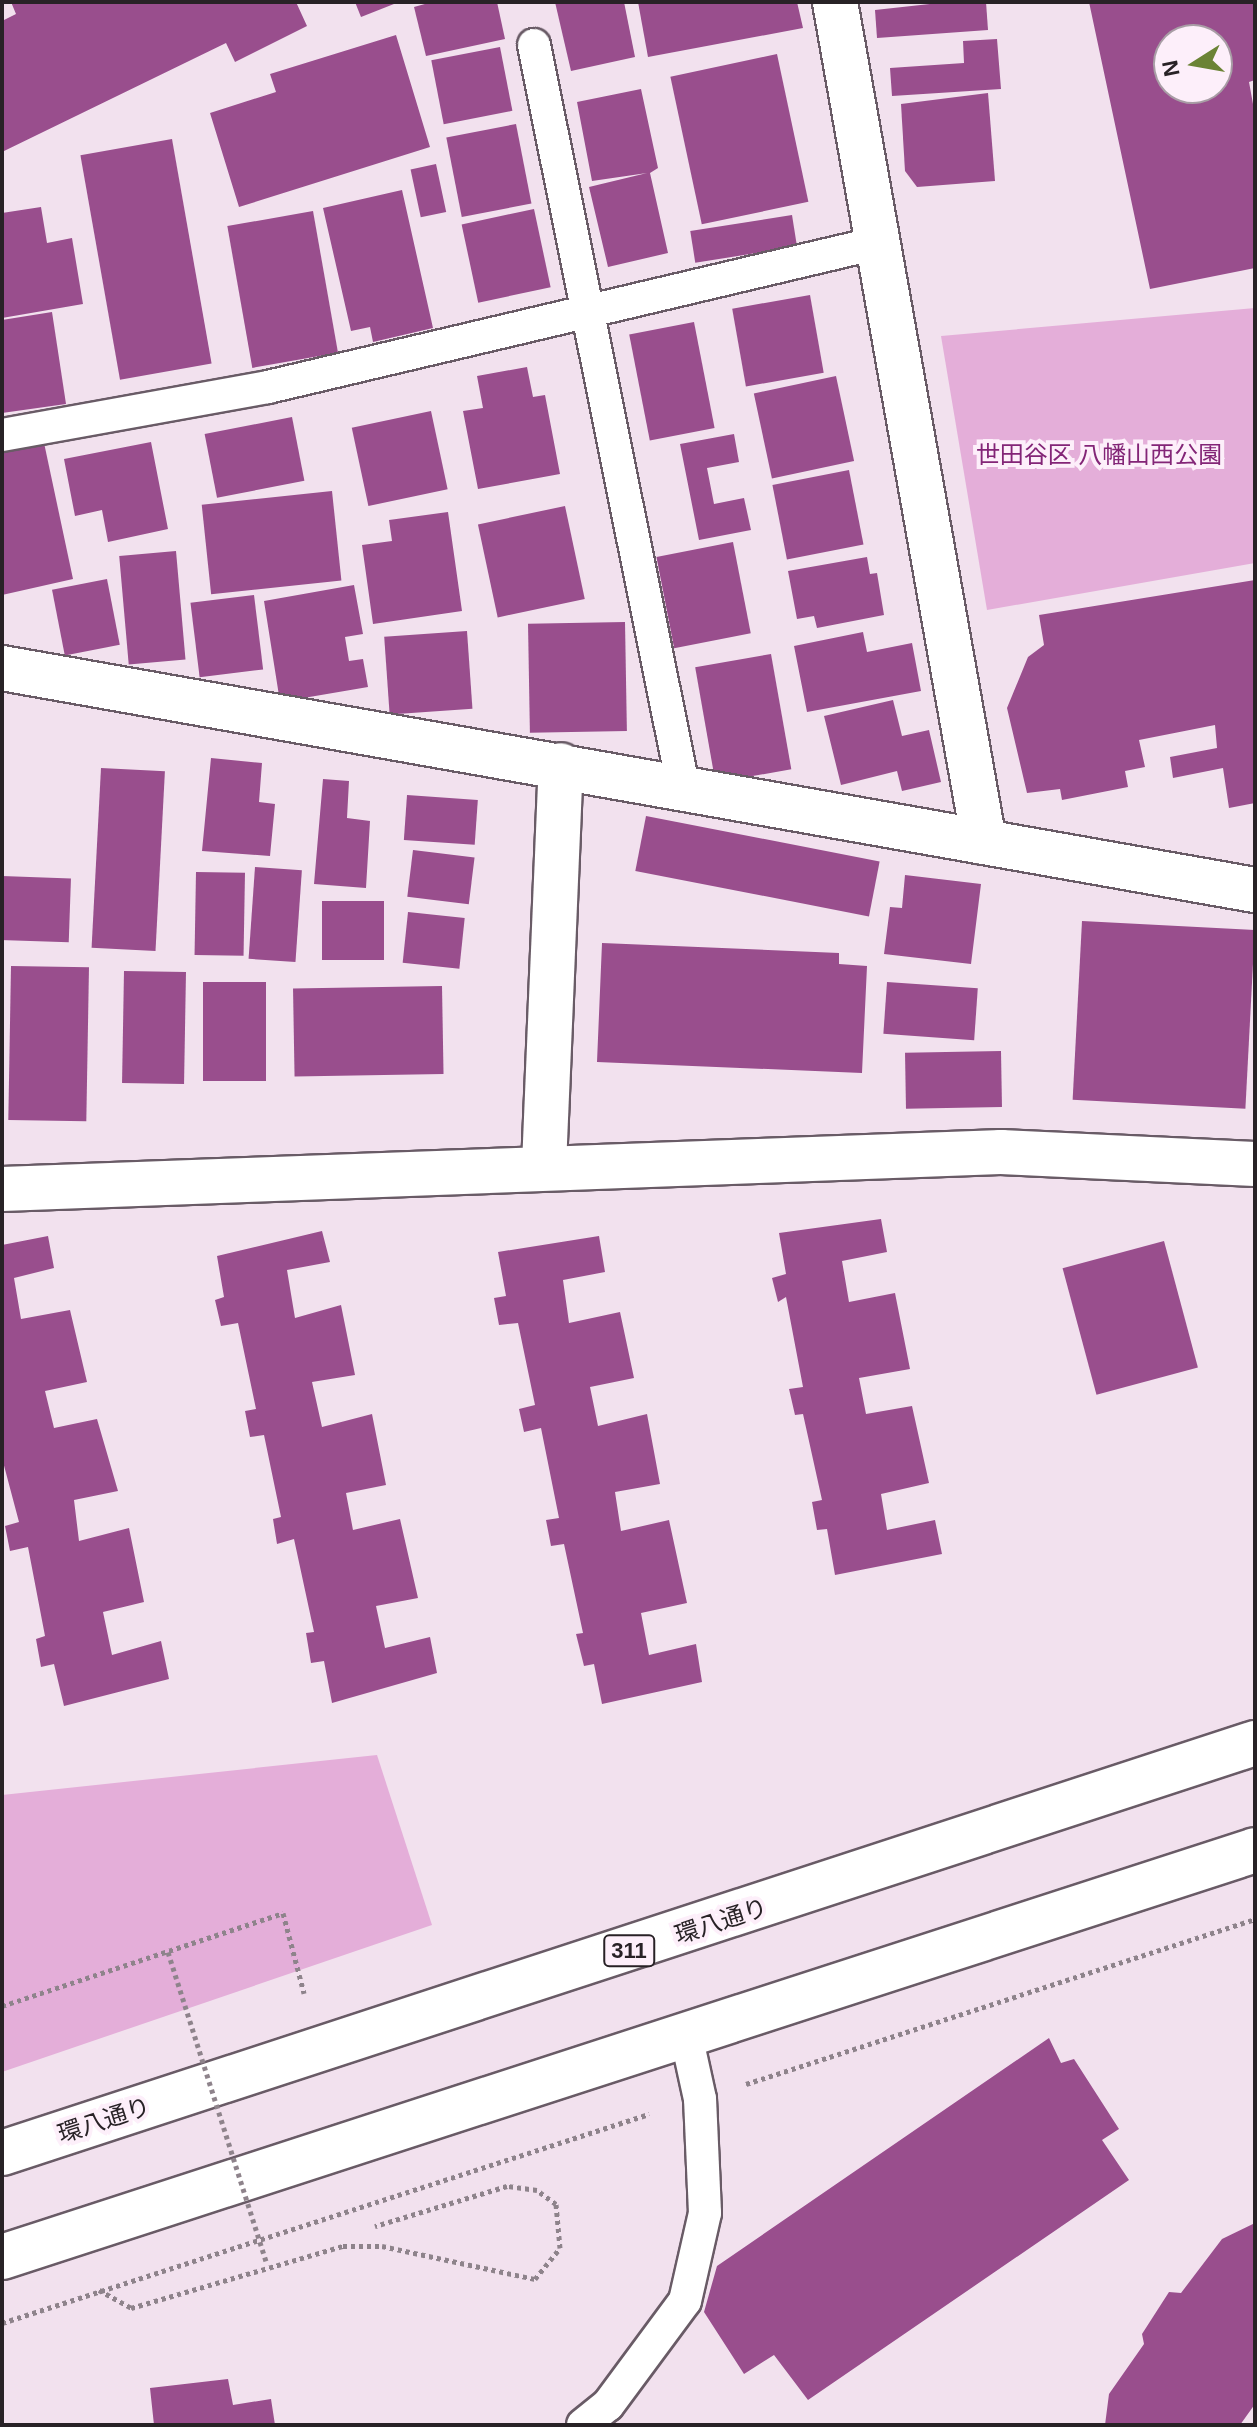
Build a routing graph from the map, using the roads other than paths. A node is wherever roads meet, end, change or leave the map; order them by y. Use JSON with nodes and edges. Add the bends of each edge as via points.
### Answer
{"nodes":[{"id":1,"x":835,"y":2,"type":"edge"},
{"id":2,"x":534,"y":45,"type":"dead end"},
{"id":3,"x":877,"y":243,"type":"junction"},
{"id":4,"x":587,"y":315,"type":"junction"},
{"id":5,"x":2,"y":435,"type":"edge"},
{"id":6,"x":2,"y":668,"type":"edge"},
{"id":7,"x":561,"y":765,"type":"junction"},
{"id":8,"x":683,"y":786,"type":"junction"},
{"id":9,"x":984,"y":842,"type":"junction"},
{"id":10,"x":1255,"y":890,"type":"edge"},
{"id":11,"x":1255,"y":1164,"type":"edge"},
{"id":12,"x":544,"y":1166,"type":"junction"},
{"id":13,"x":2,"y":1189,"type":"edge"},
{"id":14,"x":1255,"y":1743,"type":"edge"},
{"id":15,"x":1255,"y":1850,"type":"edge"},
{"id":16,"x":686,"y":2035,"type":"junction"},
{"id":17,"x":2,"y":2153,"type":"edge"},
{"id":18,"x":2,"y":2257,"type":"edge"},
{"id":19,"x":583,"y":2425,"type":"edge"}],
"edges":[{"from":1,"to":3,"type":"street"},
{"from":2,"to":4,"type":"lane"},
{"from":3,"to":4,"type":"lane"},
{"from":3,"to":9,"type":"street"},
{"from":4,"to":5,"type":"lane","via":[[268,387]]},
{"from":4,"to":8,"type":"lane"},
{"from":6,"to":7,"type":"street"},
{"from":7,"to":8,"type":"street"},
{"from":7,"to":12,"type":"street"},
{"from":8,"to":9,"type":"street"},
{"from":9,"to":10,"type":"street"},
{"from":11,"to":12,"type":"street","via":[[1001,1152]]},
{"from":12,"to":13,"type":"street","via":[[420,1176]]},
{"from":14,"to":17,"type":"street","name":"環八通り","number":"311"},
{"from":15,"to":16,"type":"street"},
{"from":16,"to":18,"type":"street"},
{"from":16,"to":19,"type":"lane","via":[[700,2099],[705,2213],[685,2301],[608,2405]]}]}
